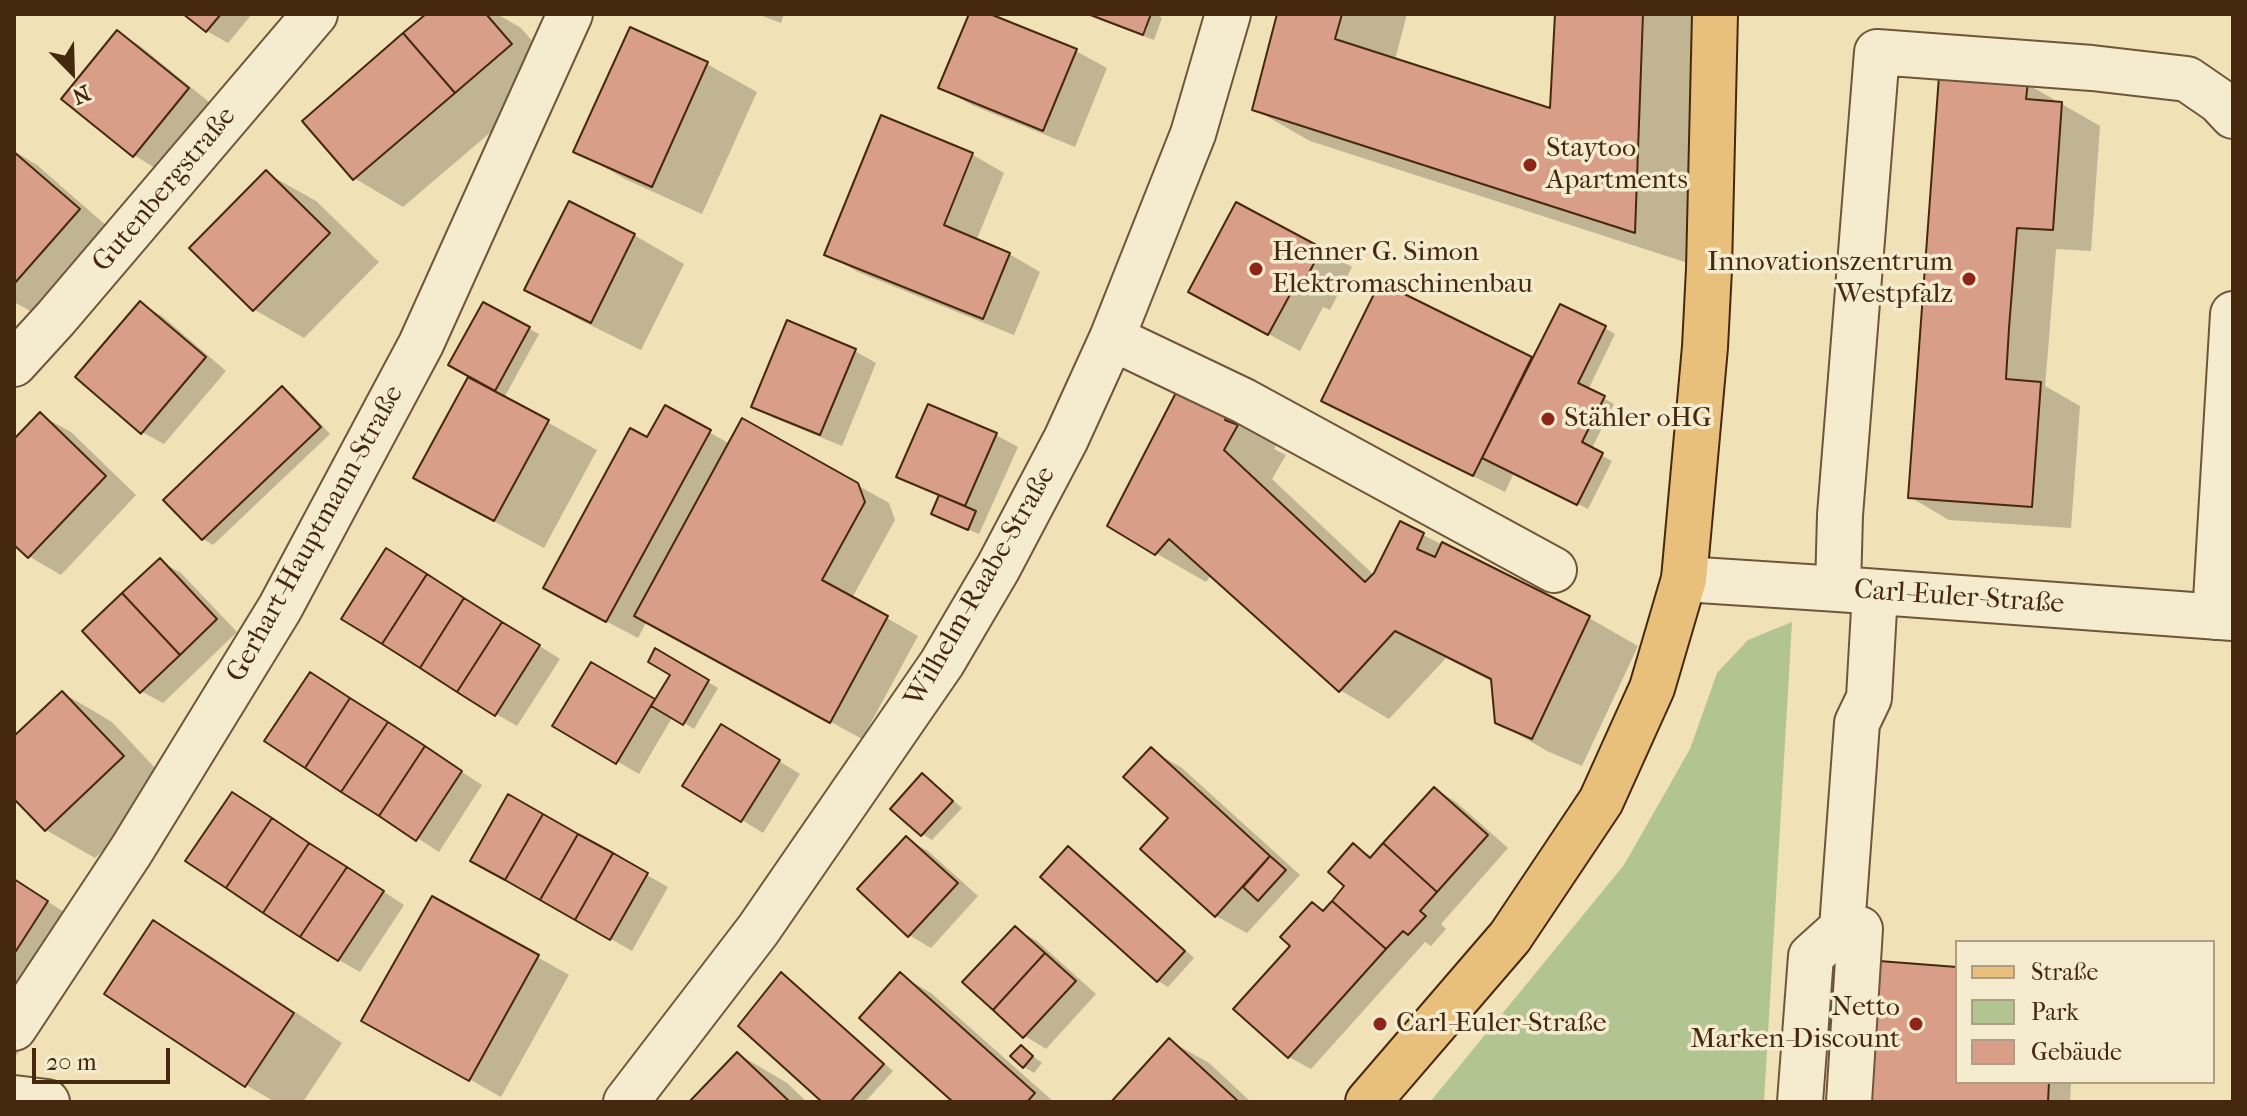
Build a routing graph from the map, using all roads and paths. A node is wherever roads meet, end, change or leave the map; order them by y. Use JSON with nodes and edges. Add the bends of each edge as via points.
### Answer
{"nodes":[{"id":1,"x":315,"y":14,"type":"edge"},
{"id":2,"x":570,"y":14,"type":"edge"},
{"id":3,"x":1228,"y":14,"type":"edge"},
{"id":4,"x":1715,"y":14,"type":"edge"},
{"id":5,"x":2233,"y":116,"type":"edge"},
{"id":6,"x":2233,"y":314,"type":"edge"},
{"id":7,"x":1112,"y":338,"type":"junction"},
{"id":8,"x":14,"y":364,"type":"edge"},
{"id":9,"x":1554,"y":570,"type":"dead end"},
{"id":10,"x":1684,"y":579,"type":"junction"},
{"id":11,"x":1857,"y":590,"type":"junction"},
{"id":12,"x":2224,"y":617,"type":"edge"},
{"id":13,"x":1851,"y":929,"type":"junction"},
{"id":14,"x":14,"y":1028,"type":"edge"},
{"id":15,"x":14,"y":1098,"type":"edge"},
{"id":16,"x":47,"y":1102,"type":"edge"},
{"id":17,"x":626,"y":1102,"type":"edge"},
{"id":18,"x":1368,"y":1102,"type":"edge"},
{"id":19,"x":1800,"y":1102,"type":"edge"},
{"id":20,"x":1849,"y":1102,"type":"edge"}],
"edges":[{"from":1,"to":8,"type":"street","name":"Gutenbergstraße"},
{"from":2,"to":14,"type":"street","name":"Gerhart-Hauptmann-Straße","via":[[421,344],[280,608],[131,851]]},
{"from":3,"to":7,"type":"street","name":"Wilhelm-Raabe-Straße","via":[[1193,134]]},
{"from":4,"to":10,"type":"main road","via":[[1706,316]]},
{"from":5,"to":11,"type":"street","via":[[2187,79],[1877,52],[1840,515]]},
{"from":6,"to":12,"type":"street"},
{"from":7,"to":9,"type":"street","via":[[1244,401]]},
{"from":7,"to":17,"type":"street","name":"Wilhelm-Raabe-Straße","via":[[1066,439],[942,663],[758,930]]},
{"from":10,"to":11,"type":"street","name":"Carl-Euler-Straße"},
{"from":10,"to":18,"type":"main road","via":[[1652,688],[1601,801],[1510,937]]},
{"from":11,"to":12,"type":"street","name":"Carl-Euler-Straße"},
{"from":11,"to":13,"type":"street","via":[[1869,698],[1857,723]]},
{"from":13,"to":19,"type":"street","via":[[1811,956]]},
{"from":13,"to":20,"type":"street"},
{"from":15,"to":16,"type":"street"}]}
